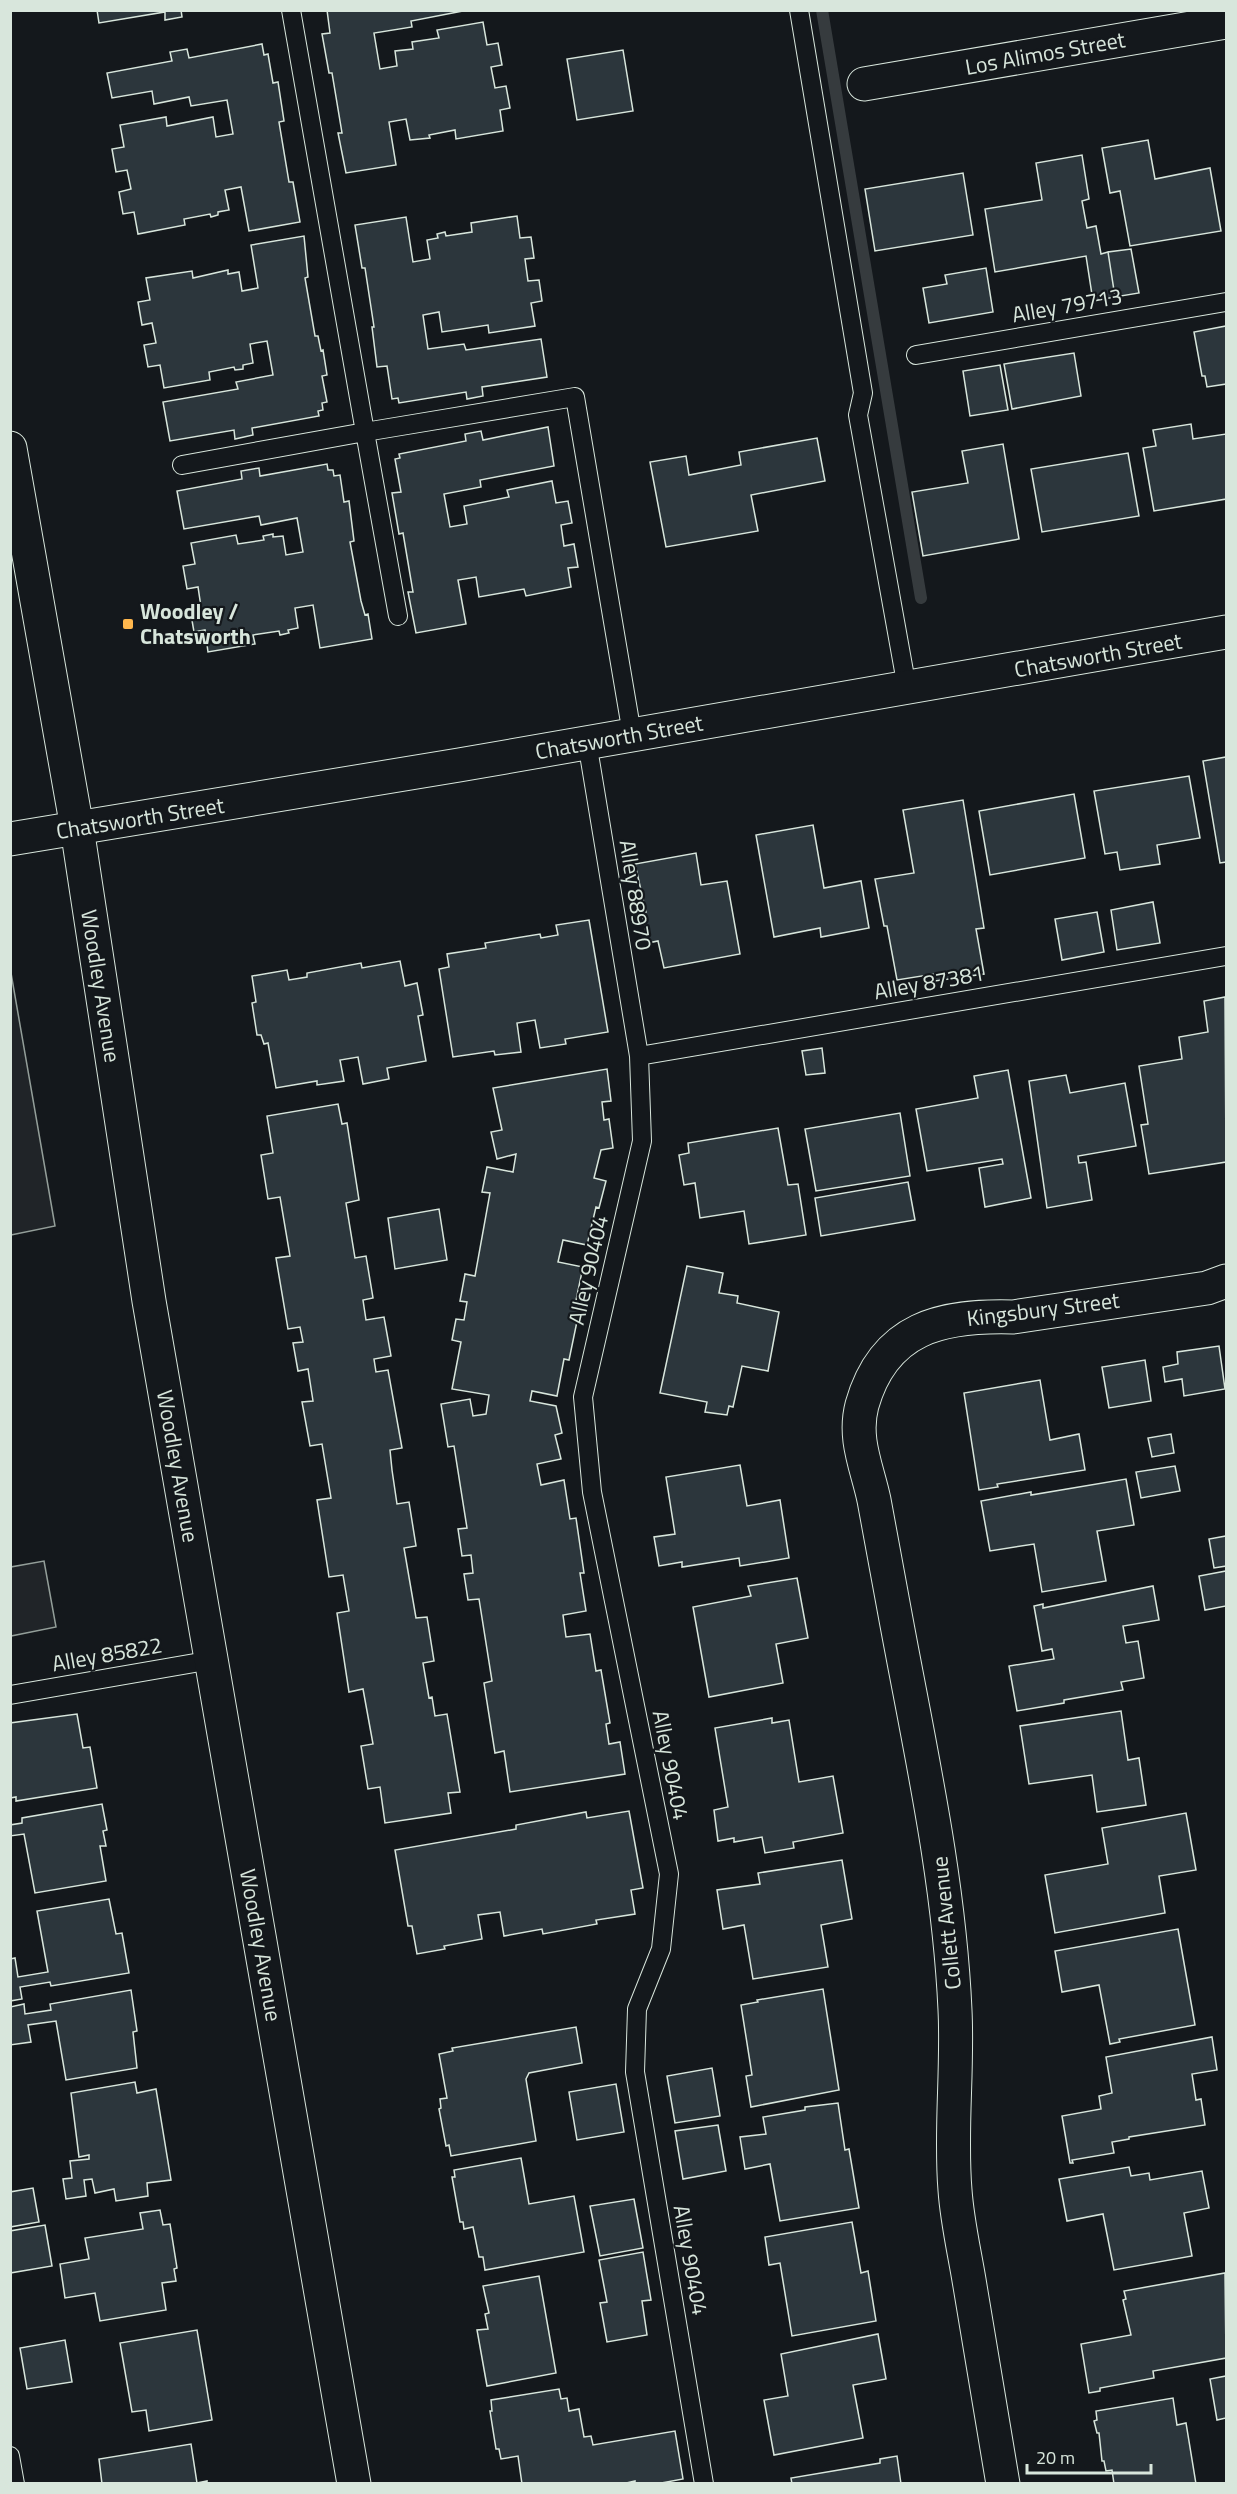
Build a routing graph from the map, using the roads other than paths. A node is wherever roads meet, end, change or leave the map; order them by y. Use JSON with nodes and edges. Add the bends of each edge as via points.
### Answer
{"nodes":[{"id":1,"x":291,"y":10,"type":"edge"},
{"id":2,"x":799,"y":10,"type":"edge"},
{"id":3,"x":1227,"y":22,"type":"edge"},
{"id":4,"x":864,"y":84,"type":"dead end"},
{"id":5,"x":1227,"y":302,"type":"edge"},
{"id":6,"x":916,"y":356,"type":"dead end"},
{"id":7,"x":365,"y":432,"type":"junction"},
{"id":8,"x":10,"y":448,"type":"edge"},
{"id":9,"x":182,"y":465,"type":"dead end"},
{"id":10,"x":398,"y":616,"type":"dead end"},
{"id":11,"x":1227,"y":632,"type":"edge"},
{"id":12,"x":907,"y":688,"type":"junction"},
{"id":13,"x":632,"y":734,"type":"junction"},
{"id":14,"x":587,"y":742,"type":"junction"},
{"id":15,"x":77,"y":828,"type":"junction"},
{"id":16,"x":10,"y":839,"type":"edge"},
{"id":17,"x":1227,"y":956,"type":"edge"},
{"id":18,"x":639,"y":1056,"type":"junction"},
{"id":19,"x":1227,"y":1281,"type":"edge"},
{"id":20,"x":877,"y":1370,"type":"joint"},
{"id":21,"x":212,"y":1660,"type":"junction"},
{"id":22,"x":10,"y":1695,"type":"edge"},
{"id":23,"x":10,"y":2457,"type":"edge"},
{"id":24,"x":15,"y":2484,"type":"edge"},
{"id":25,"x":354,"y":2484,"type":"edge"},
{"id":26,"x":704,"y":2484,"type":"edge"},
{"id":27,"x":1003,"y":2484,"type":"edge"}],
"edges":[{"from":1,"to":7,"type":"lane"},
{"from":2,"to":12,"type":"lane","via":[[863,393],[858,415]]},
{"from":3,"to":4,"type":"main road","name":"Los Alimos Street"},
{"from":5,"to":6,"type":"lane","name":"Alley 79713"},
{"from":7,"to":9,"type":"lane"},
{"from":7,"to":10,"type":"lane"},
{"from":7,"to":13,"type":"lane","via":[[575,397]]},
{"from":8,"to":15,"type":"main road","name":"Woodley Avenue"},
{"from":11,"to":12,"type":"main road","name":"Chatsworth Street"},
{"from":12,"to":13,"type":"main road","name":"Chatsworth Street"},
{"from":13,"to":14,"type":"main road","name":"Chatsworth Street"},
{"from":14,"to":15,"type":"main road","name":"Chatsworth Street"},
{"from":14,"to":18,"type":"lane","name":"Alley 88970"},
{"from":15,"to":16,"type":"main road","name":"Chatsworth Street"},
{"from":15,"to":21,"type":"main road","name":"Woodley Avenue","via":[[149,1301]]},
{"from":17,"to":18,"type":"lane","name":"Alley 87381"},
{"from":18,"to":26,"type":"lane","name":"Alley 90404","via":[[642,1141],[584,1397],[592,1492],[669,1874],[661,1950],[637,2009],[635,2072]]},
{"from":19,"to":20,"type":"main road","name":"Kingsbury Street","via":[[1207,1288],[1013,1317],[948,1320],[904,1337]]},
{"from":20,"to":27,"type":"main road","name":"Collett Avenue","via":[[865,1397],[858,1430],[940,1864],[955,2009],[955,2190]]},
{"from":21,"to":22,"type":"lane","name":"Alley 85822"},
{"from":21,"to":25,"type":"main road","name":"Woodley Avenue"},
{"from":23,"to":24,"type":"lane"}]}
